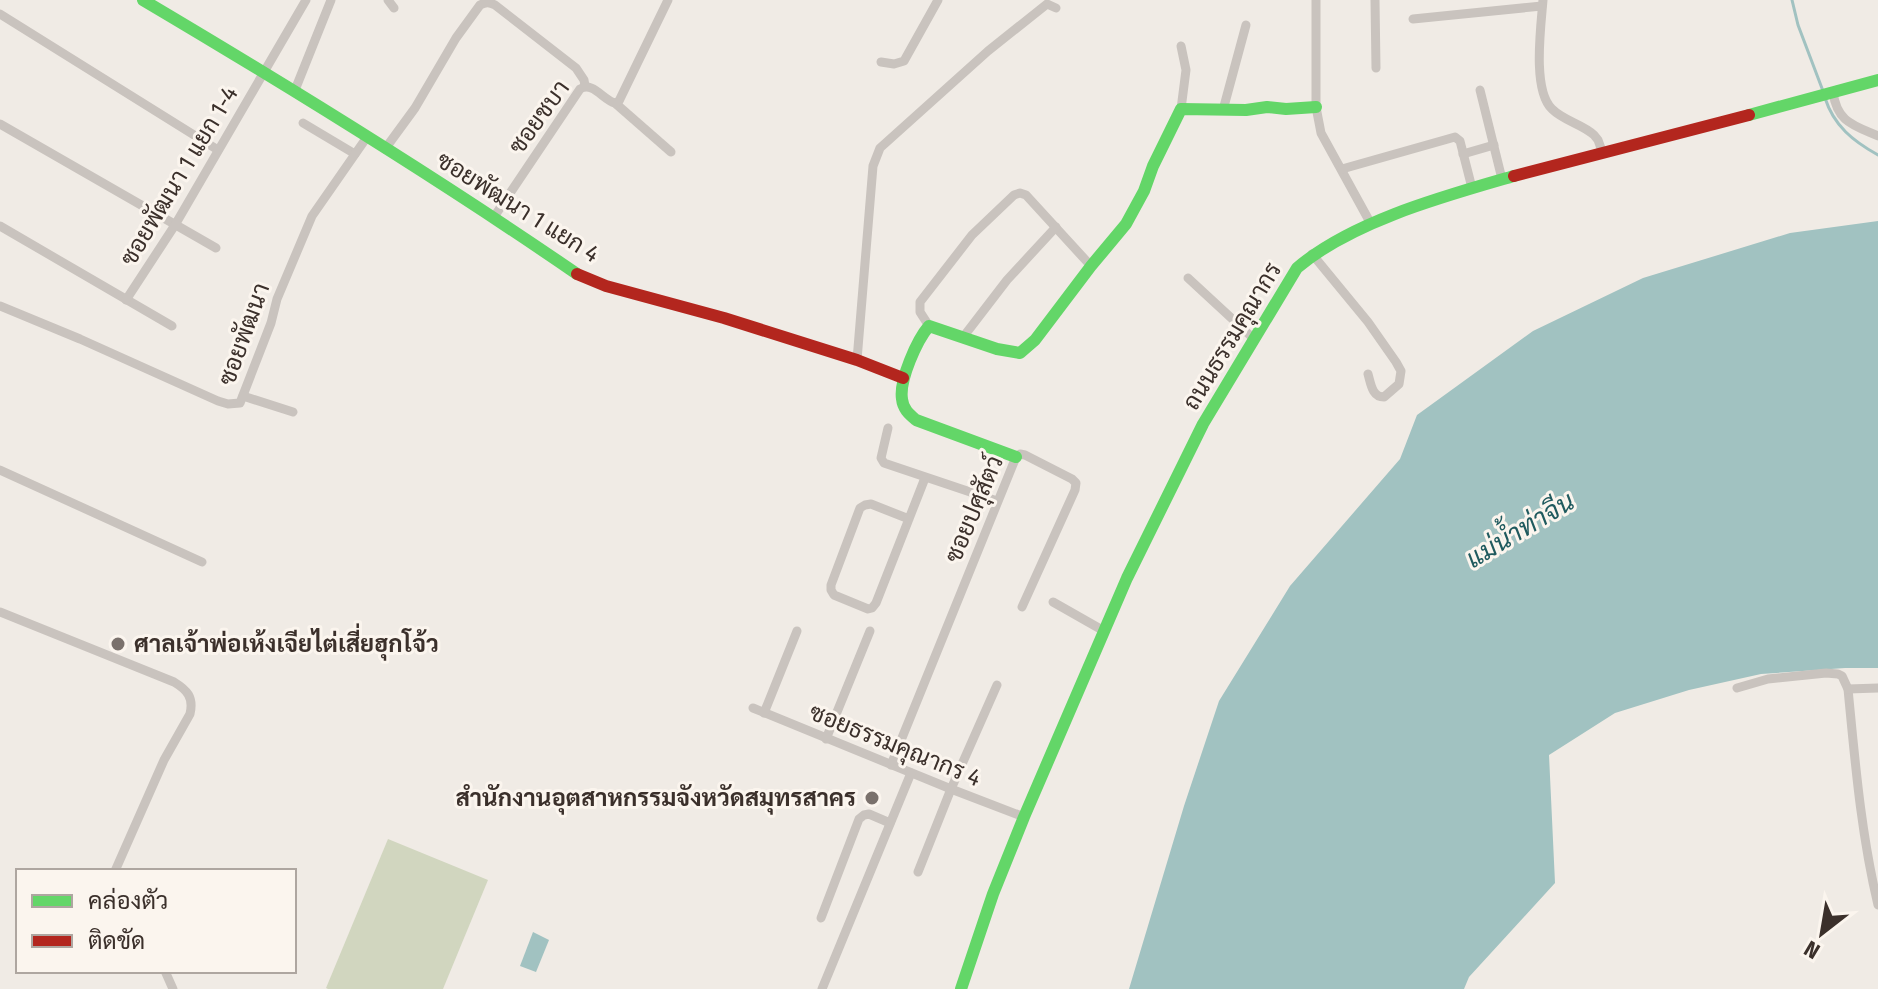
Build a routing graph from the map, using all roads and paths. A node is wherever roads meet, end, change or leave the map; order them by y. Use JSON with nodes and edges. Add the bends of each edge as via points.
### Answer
{"nodes":[{"id":1,"x":143,"y":0,"type":"edge"},
{"id":2,"x":306,"y":0,"type":"edge"},
{"id":3,"x":331,"y":0,"type":"edge"},
{"id":4,"x":668,"y":0,"type":"edge"},
{"id":5,"x":938,"y":0,"type":"edge"},
{"id":6,"x":1316,"y":0,"type":"edge"},
{"id":7,"x":1375,"y":0,"type":"edge"},
{"id":8,"x":1542,"y":3,"type":"edge"},
{"id":9,"x":1056,"y":8,"type":"dead end"},
{"id":10,"x":0,"y":14,"type":"edge"},
{"id":11,"x":1413,"y":19,"type":"dead end"},
{"id":12,"x":1246,"y":25,"type":"dead end"},
{"id":13,"x":1181,"y":46,"type":"dead end"},
{"id":14,"x":881,"y":62,"type":"dead end"},
{"id":15,"x":1376,"y":68,"type":"dead end"},
{"id":16,"x":264,"y":72,"type":"junction"},
{"id":17,"x":1878,"y":80,"type":"edge"},
{"id":18,"x":585,"y":86,"type":"junction"},
{"id":19,"x":295,"y":90,"type":"junction"},
{"id":20,"x":1480,"y":90,"type":"dead end"},
{"id":21,"x":1831,"y":92,"type":"junction"},
{"id":22,"x":615,"y":103,"type":"junction"},
{"id":23,"x":1316,"y":107,"type":"junction"},
{"id":24,"x":1181,"y":109,"type":"junction"},
{"id":25,"x":1223,"y":110,"type":"junction"},
{"id":26,"x":303,"y":123,"type":"dead end"},
{"id":27,"x":0,"y":124,"type":"edge"},
{"id":28,"x":1878,"y":136,"type":"edge"},
{"id":29,"x":367,"y":137,"type":"junction"},
{"id":30,"x":1494,"y":145,"type":"junction"},
{"id":31,"x":385,"y":149,"type":"junction"},
{"id":32,"x":218,"y":150,"type":"junction"},
{"id":33,"x":1602,"y":151,"type":"junction"},
{"id":34,"x":671,"y":152,"type":"dead end"},
{"id":35,"x":355,"y":154,"type":"junction"},
{"id":36,"x":1463,"y":154,"type":"junction"},
{"id":37,"x":1342,"y":169,"type":"junction"},
{"id":38,"x":1502,"y":179,"type":"junction"},
{"id":39,"x":1472,"y":188,"type":"junction"},
{"id":40,"x":494,"y":217,"type":"junction"},
{"id":41,"x":1371,"y":224,"type":"junction"},
{"id":42,"x":175,"y":225,"type":"junction"},
{"id":43,"x":0,"y":226,"type":"edge"},
{"id":44,"x":1056,"y":227,"type":"junction"},
{"id":45,"x":216,"y":248,"type":"dead end"},
{"id":46,"x":1312,"y":254,"type":"junction"},
{"id":47,"x":1091,"y":266,"type":"junction"},
{"id":48,"x":1188,"y":278,"type":"dead end"},
{"id":49,"x":126,"y":300,"type":"junction"},
{"id":50,"x":0,"y":306,"type":"edge"},
{"id":51,"x":172,"y":326,"type":"dead end"},
{"id":52,"x":929,"y":326,"type":"junction"},
{"id":53,"x":964,"y":336,"type":"junction"},
{"id":54,"x":1254,"y":339,"type":"junction"},
{"id":55,"x":857,"y":360,"type":"junction"},
{"id":56,"x":1368,"y":374,"type":"dead end"},
{"id":57,"x":903,"y":378,"type":"junction"},
{"id":58,"x":243,"y":396,"type":"junction"},
{"id":59,"x":293,"y":412,"type":"dead end"},
{"id":60,"x":888,"y":428,"type":"dead end"},
{"id":61,"x":1016,"y":457,"type":"junction"},
{"id":62,"x":0,"y":470,"type":"edge"},
{"id":63,"x":925,"y":478,"type":"junction"},
{"id":64,"x":997,"y":501,"type":"junction"},
{"id":65,"x":909,"y":519,"type":"junction"},
{"id":66,"x":202,"y":562,"type":"dead end"},
{"id":67,"x":1053,"y":602,"type":"dead end"},
{"id":68,"x":1022,"y":607,"type":"dead end"},
{"id":69,"x":0,"y":612,"type":"edge"},
{"id":70,"x":797,"y":631,"type":"dead end"},
{"id":71,"x":870,"y":631,"type":"dead end"},
{"id":72,"x":1104,"y":631,"type":"junction"},
{"id":73,"x":997,"y":685,"type":"dead end"},
{"id":74,"x":1737,"y":688,"type":"dead end"},
{"id":75,"x":1878,"y":688,"type":"edge"},
{"id":76,"x":1848,"y":689,"type":"junction"},
{"id":77,"x":753,"y":708,"type":"dead end"},
{"id":78,"x":764,"y":713,"type":"junction"},
{"id":79,"x":826,"y":739,"type":"junction"},
{"id":80,"x":891,"y":765,"type":"junction"},
{"id":81,"x":911,"y":773,"type":"junction"},
{"id":82,"x":951,"y":789,"type":"junction"},
{"id":83,"x":1024,"y":817,"type":"junction"},
{"id":84,"x":890,"y":823,"type":"junction"},
{"id":85,"x":116,"y":869,"type":"edge"},
{"id":86,"x":918,"y":872,"type":"dead end"},
{"id":87,"x":1878,"y":905,"type":"edge"},
{"id":88,"x":821,"y":918,"type":"dead end"},
{"id":89,"x":822,"y":989,"type":"edge"},
{"id":90,"x":961,"y":989,"type":"edge"}],
"edges":[{"from":1,"to":16,"type":"street","name":"ซอยพัฒนา 1 แยก 4"},
{"from":2,"to":16,"type":"street","name":"ซอยพัฒนา 1 แยก 1-4"},
{"from":3,"to":19,"type":"street"},
{"from":4,"to":22,"type":"street"},
{"from":5,"to":14,"type":"street","via":[[904,61]]},
{"from":6,"to":23,"type":"street"},
{"from":7,"to":15,"type":"street"},
{"from":8,"to":11,"type":"street"},
{"from":8,"to":33,"type":"street","via":[[1545,99],[1553,110],[1594,135]]},
{"from":9,"to":55,"type":"street","via":[[1047,4],[880,148],[873,166]]},
{"from":10,"to":32,"type":"street"},
{"from":12,"to":25,"type":"street"},
{"from":13,"to":24,"type":"street","via":[[1186,70]]},
{"from":16,"to":19,"type":"street","name":"ซอยพัฒนา 1 แยก 4"},
{"from":16,"to":32,"type":"street","name":"ซอยพัฒนา 1 แยก 1-4"},
{"from":17,"to":21,"type":"street","name":"ถนนธรรมคุณากร"},
{"from":18,"to":22,"type":"street","name":"ซอยชบา"},
{"from":18,"to":31,"type":"street","via":[[576,68],[495,5],[484,3]]},
{"from":18,"to":40,"type":"street","name":"ซอยชบา"},
{"from":19,"to":29,"type":"street","name":"ซอยพัฒนา 1 แยก 4"},
{"from":20,"to":30,"type":"street"},
{"from":21,"to":28,"type":"street","via":[[1844,119]]},
{"from":21,"to":33,"type":"street","name":"ถนนธรรมคุณากร"},
{"from":22,"to":34,"type":"street","name":"ซอยชบา"},
{"from":23,"to":25,"type":"street"},
{"from":23,"to":37,"type":"street","via":[[1321,133]]},
{"from":24,"to":25,"type":"street"},
{"from":24,"to":47,"type":"street","via":[[1126,224]]},
{"from":26,"to":35,"type":"street"},
{"from":27,"to":42,"type":"street"},
{"from":29,"to":31,"type":"street","name":"ซอยพัฒนา 1 แยก 4"},
{"from":29,"to":35,"type":"street","name":"ซอยพัฒนา"},
{"from":30,"to":36,"type":"street"},
{"from":30,"to":38,"type":"street"},
{"from":31,"to":40,"type":"street","name":"ซอยพัฒนา 1 แยก 4"},
{"from":32,"to":42,"type":"street","name":"ซอยพัฒนา 1 แยก 1-4"},
{"from":33,"to":38,"type":"street","name":"ถนนธรรมคุณากร"},
{"from":35,"to":58,"type":"street","name":"ซอยพัฒนา","via":[[312,216]]},
{"from":36,"to":37,"type":"street","via":[[1455,137]]},
{"from":36,"to":39,"type":"street"},
{"from":37,"to":41,"type":"street"},
{"from":38,"to":39,"type":"street","name":"ถนนธรรมคุณากร"},
{"from":39,"to":41,"type":"street","name":"ถนนธรรมคุณากร"},
{"from":40,"to":55,"type":"street","name":"ซอยพัฒนา 1 แยก 4","via":[[594,281]]},
{"from":41,"to":46,"type":"street","name":"ถนนธรรมคุณากร"},
{"from":42,"to":45,"type":"street"},
{"from":42,"to":49,"type":"street","name":"ซอยพัฒนา 1 แยก 1-4"},
{"from":43,"to":49,"type":"street"},
{"from":44,"to":47,"type":"street"},
{"from":44,"to":52,"type":"street","via":[[1026,195],[1014,195],[972,235],[920,302]]},
{"from":44,"to":53,"type":"street"},
{"from":46,"to":54,"type":"street","name":"ถนนธรรมคุณากร","via":[[1297,268]]},
{"from":46,"to":56,"type":"street","via":[[1401,371],[1399,384],[1384,397],[1375,394]]},
{"from":47,"to":53,"type":"street","via":[[1020,353]]},
{"from":48,"to":54,"type":"street"},
{"from":49,"to":51,"type":"street"},
{"from":50,"to":58,"type":"street","name":"ซอยพัฒนา","via":[[218,401],[240,403]]},
{"from":52,"to":53,"type":"street"},
{"from":52,"to":57,"type":"street"},
{"from":54,"to":72,"type":"street","name":"ถนนธรรมคุณากร","via":[[1203,424]]},
{"from":55,"to":57,"type":"street","name":"ซอยพัฒนา 1 แยก 4"},
{"from":57,"to":61,"type":"street","via":[[901,398],[908,415]]},
{"from":58,"to":59,"type":"street"},
{"from":60,"to":63,"type":"street","via":[[884,463]]},
{"from":61,"to":64,"type":"street","name":"ซอยปศุสัตว์"},
{"from":61,"to":68,"type":"street","name":"ซอยปศุสัตว์","via":[[1025,455],[1076,483]]},
{"from":62,"to":66,"type":"street"},
{"from":63,"to":64,"type":"street"},
{"from":63,"to":65,"type":"street"},
{"from":64,"to":80,"type":"street","name":"ซอยปศุสัตว์"},
{"from":65,"to":65,"type":"street","via":[[871,504],[860,508],[831,585],[834,595],[872,608]]},
{"from":67,"to":72,"type":"street"},
{"from":69,"to":85,"type":"street","via":[[174,682],[190,696],[190,714]]},
{"from":70,"to":78,"type":"street"},
{"from":71,"to":79,"type":"street"},
{"from":72,"to":83,"type":"street","name":"ถนนธรรมคุณากร"},
{"from":73,"to":82,"type":"street"},
{"from":74,"to":76,"type":"street","via":[[1826,673],[1842,676]]},
{"from":75,"to":76,"type":"street"},
{"from":76,"to":87,"type":"street"},
{"from":77,"to":78,"type":"street","name":"ซอยธรรมคุณากร 4"},
{"from":78,"to":79,"type":"street","name":"ซอยธรรมคุณากร 4"},
{"from":79,"to":80,"type":"street","name":"ซอยธรรมคุณากร 4"},
{"from":80,"to":81,"type":"street","name":"ซอยธรรมคุณากร 4"},
{"from":81,"to":82,"type":"street","name":"ซอยธรรมคุณากร 4"},
{"from":81,"to":84,"type":"street"},
{"from":82,"to":83,"type":"street","name":"ซอยธรรมคุณากร 4"},
{"from":82,"to":86,"type":"street"},
{"from":83,"to":90,"type":"street","name":"ถนนธรรมคุณากร"},
{"from":84,"to":88,"type":"street","via":[[869,814],[859,819]]},
{"from":84,"to":89,"type":"street"}]}
